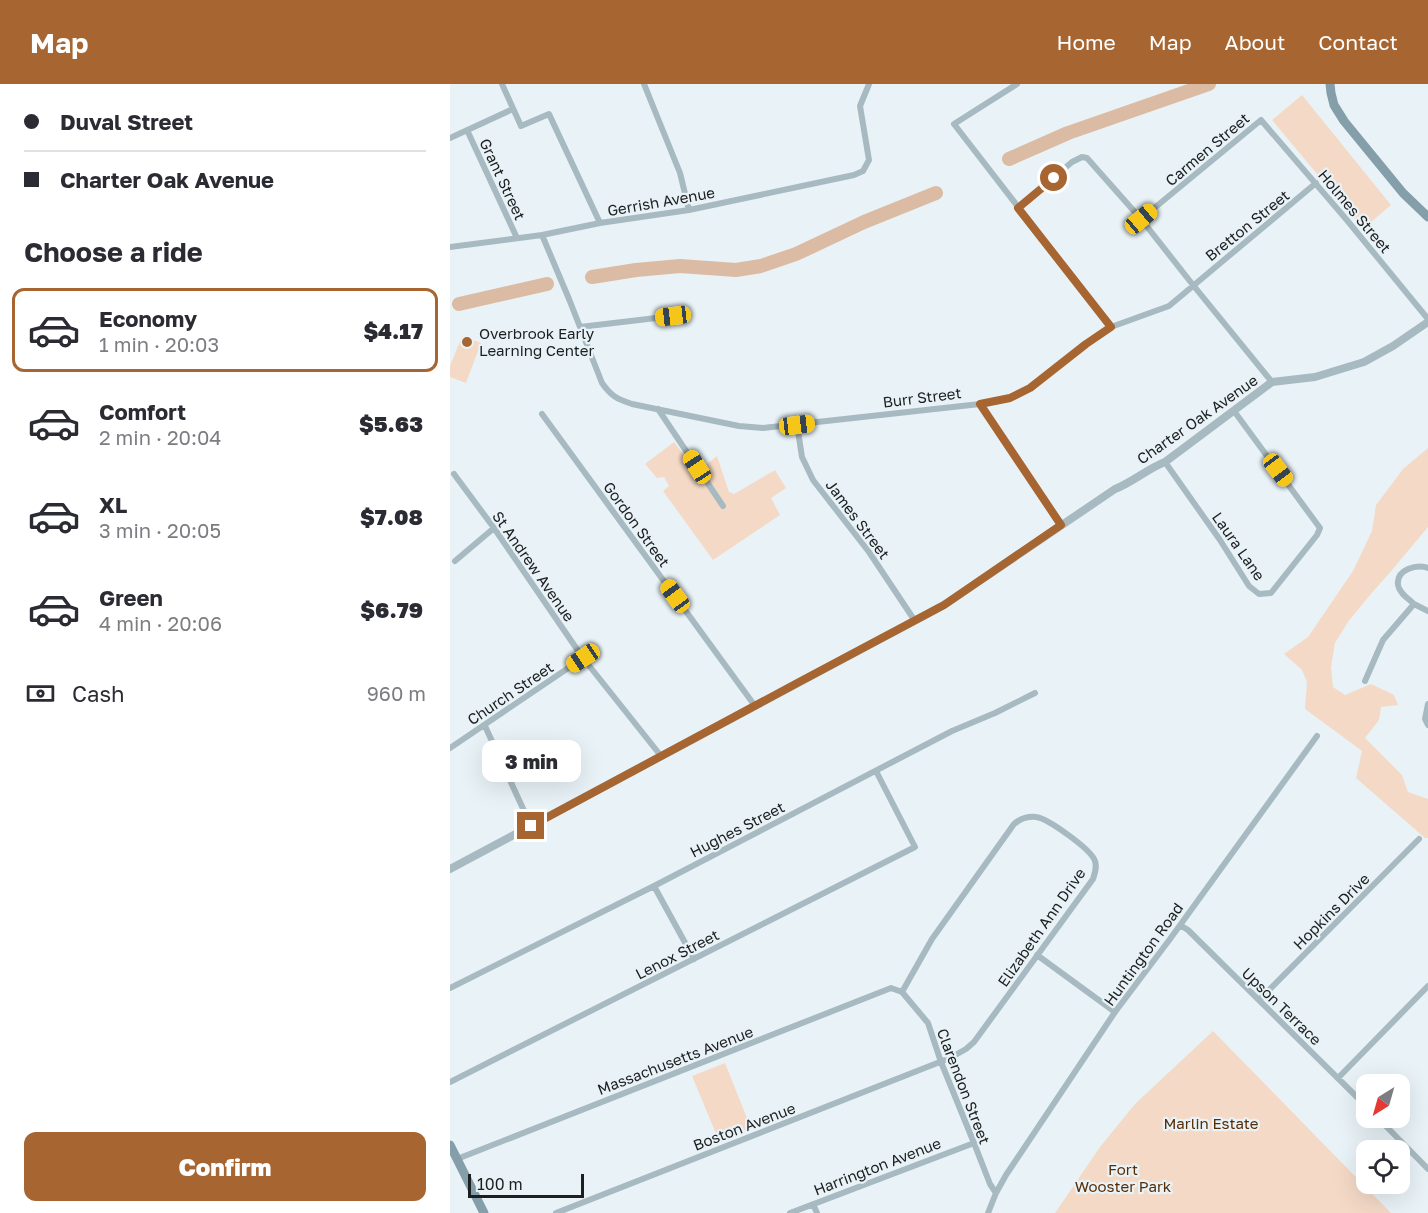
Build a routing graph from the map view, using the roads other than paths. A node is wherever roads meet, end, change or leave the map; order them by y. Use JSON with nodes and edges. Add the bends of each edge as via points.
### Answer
{"nodes":[{"id":1,"x":502,"y":84,"type":"edge"},
{"id":2,"x":644,"y":84,"type":"edge"},
{"id":3,"x":869,"y":84,"type":"edge"},
{"id":4,"x":1017,"y":84,"type":"edge"},
{"id":5,"x":1330,"y":84,"type":"edge"},
{"id":6,"x":513,"y":109,"type":"junction"},
{"id":7,"x":1261,"y":120,"type":"joint"},
{"id":8,"x":467,"y":130,"type":"junction"},
{"id":9,"x":450,"y":138,"type":"edge"},
{"id":10,"x":1316,"y":183,"type":"junction"},
{"id":11,"x":1018,"y":208,"type":"junction"},
{"id":12,"x":689,"y":210,"type":"junction"},
{"id":13,"x":1428,"y":218,"type":"edge"},
{"id":14,"x":1141,"y":219,"type":"junction"},
{"id":15,"x":600,"y":223,"type":"junction"},
{"id":16,"x":542,"y":236,"type":"junction"},
{"id":17,"x":517,"y":238,"type":"junction"},
{"id":18,"x":450,"y":247,"type":"edge"},
{"id":19,"x":1193,"y":285,"type":"junction"},
{"id":20,"x":673,"y":316,"type":"dead end"},
{"id":21,"x":1428,"y":320,"type":"edge"},
{"id":22,"x":580,"y":327,"type":"junction"},
{"id":23,"x":1111,"y":327,"type":"junction"},
{"id":24,"x":1272,"y":382,"type":"junction"},
{"id":25,"x":980,"y":404,"type":"junction"},
{"id":26,"x":658,"y":408,"type":"junction"},
{"id":27,"x":1234,"y":411,"type":"junction"},
{"id":28,"x":542,"y":414,"type":"dead end"},
{"id":29,"x":797,"y":425,"type":"junction"},
{"id":30,"x":1165,"y":462,"type":"junction"},
{"id":31,"x":454,"y":474,"type":"dead end"},
{"id":32,"x":723,"y":506,"type":"dead end"},
{"id":33,"x":1061,"y":525,"type":"junction"},
{"id":34,"x":494,"y":528,"type":"junction"},
{"id":35,"x":455,"y":561,"type":"dead end"},
{"id":36,"x":1428,"y":568,"type":"edge"},
{"id":37,"x":1414,"y":604,"type":"junction"},
{"id":38,"x":1428,"y":611,"type":"edge"},
{"id":39,"x":915,"y":621,"type":"junction"},
{"id":40,"x":583,"y":658,"type":"junction"},
{"id":41,"x":1365,"y":681,"type":"dead end"},
{"id":42,"x":1035,"y":693,"type":"dead end"},
{"id":43,"x":1428,"y":704,"type":"edge"},
{"id":44,"x":755,"y":706,"type":"junction"},
{"id":45,"x":484,"y":726,"type":"junction"},
{"id":46,"x":1428,"y":726,"type":"edge"},
{"id":47,"x":1317,"y":736,"type":"dead end"},
{"id":48,"x":450,"y":748,"type":"edge"},
{"id":49,"x":661,"y":756,"type":"junction"},
{"id":50,"x":876,"y":771,"type":"junction"},
{"id":51,"x":531,"y":826,"type":"junction"},
{"id":52,"x":1419,"y":839,"type":"dead end"},
{"id":53,"x":451,"y":867,"type":"edge"},
{"id":54,"x":654,"y":886,"type":"junction"},
{"id":55,"x":1180,"y":925,"type":"junction"},
{"id":56,"x":1037,"y":955,"type":"junction"},
{"id":57,"x":694,"y":959,"type":"junction"},
{"id":58,"x":450,"y":988,"type":"edge"},
{"id":59,"x":1427,"y":990,"type":"edge"},
{"id":60,"x":902,"y":992,"type":"junction"},
{"id":61,"x":1259,"y":1000,"type":"junction"},
{"id":62,"x":1115,"y":1011,"type":"junction"},
{"id":63,"x":941,"y":1062,"type":"junction"},
{"id":64,"x":1339,"y":1077,"type":"junction"},
{"id":65,"x":450,"y":1082,"type":"edge"},
{"id":66,"x":1356,"y":1095,"type":"edge"},
{"id":67,"x":1388,"y":1128,"type":"edge"},
{"id":68,"x":974,"y":1143,"type":"junction"},
{"id":69,"x":450,"y":1145,"type":"edge"},
{"id":70,"x":457,"y":1159,"type":"junction"},
{"id":71,"x":1428,"y":1169,"type":"edge"},
{"id":72,"x":996,"y":1193,"type":"junction"},
{"id":73,"x":813,"y":1204,"type":"junction"},
{"id":74,"x":484,"y":1213,"type":"edge"},
{"id":75,"x":556,"y":1213,"type":"edge"},
{"id":76,"x":790,"y":1213,"type":"edge"},
{"id":77,"x":817,"y":1213,"type":"edge"},
{"id":78,"x":988,"y":1213,"type":"edge"}],
"edges":[{"from":1,"to":6,"type":"street"},
{"from":2,"to":12,"type":"street","via":[[680,173]]},
{"from":3,"to":12,"type":"street","name":"Gerrish Avenue","via":[[860,106],[869,160],[863,171]]},
{"from":4,"to":11,"type":"street","via":[[954,124]]},
{"from":5,"to":13,"type":"main road","via":[[1334,105],[1344,122],[1403,194]]},
{"from":6,"to":8,"type":"street"},
{"from":6,"to":15,"type":"street","via":[[522,126],[549,114]]},
{"from":7,"to":10,"type":"street","name":"Holmes Street"},
{"from":7,"to":14,"type":"street","name":"Carmen Street"},
{"from":8,"to":9,"type":"street"},
{"from":8,"to":17,"type":"street","name":"Grant Street"},
{"from":10,"to":19,"type":"street","name":"Bretton Street"},
{"from":10,"to":21,"type":"street","name":"Holmes Street"},
{"from":11,"to":14,"type":"street","via":[[1082,157],[1090,160]]},
{"from":11,"to":23,"type":"street"},
{"from":12,"to":15,"type":"street","name":"Gerrish Avenue"},
{"from":14,"to":19,"type":"street"},
{"from":15,"to":16,"type":"street","name":"Gerrish Avenue"},
{"from":16,"to":17,"type":"street","name":"Gerrish Avenue"},
{"from":16,"to":22,"type":"street","name":"Burr Street"},
{"from":17,"to":18,"type":"street","name":"Gerrish Avenue"},
{"from":19,"to":23,"type":"street","name":"Burr Street","via":[[1168,306]]},
{"from":19,"to":24,"type":"street"},
{"from":20,"to":22,"type":"street"},
{"from":21,"to":24,"type":"street","via":[[1364,362],[1315,377]]},
{"from":22,"to":26,"type":"street","name":"Burr Street","via":[[609,393],[632,404]]},
{"from":23,"to":25,"type":"street","name":"Burr Street","via":[[1030,388],[1010,398]]},
{"from":24,"to":27,"type":"street","name":"Charter Oak Avenue"},
{"from":25,"to":29,"type":"street","name":"Burr Street"},
{"from":25,"to":33,"type":"street"},
{"from":26,"to":29,"type":"street","name":"Burr Street","via":[[739,426]]},
{"from":26,"to":32,"type":"street"},
{"from":27,"to":30,"type":"street","name":"Charter Oak Avenue"},
{"from":27,"to":30,"type":"street","name":"Laura Lane","via":[[1320,528],[1271,593],[1259,594],[1249,586]]},
{"from":28,"to":44,"type":"street","name":"Gordon Street"},
{"from":29,"to":39,"type":"street","name":"James Street","via":[[802,457],[813,480],[869,552]]},
{"from":30,"to":33,"type":"street","name":"Charter Oak Avenue"},
{"from":31,"to":34,"type":"street","name":"St Andrew Avenue"},
{"from":33,"to":39,"type":"street","name":"Charter Oak Avenue"},
{"from":34,"to":35,"type":"street"},
{"from":34,"to":40,"type":"street","name":"St Andrew Avenue"},
{"from":36,"to":37,"type":"street","via":[[1411,567],[1399,578],[1401,592]]},
{"from":37,"to":38,"type":"street"},
{"from":37,"to":41,"type":"street","via":[[1379,646]]},
{"from":39,"to":44,"type":"street","name":"Charter Oak Avenue"},
{"from":40,"to":45,"type":"street","name":"Church Street"},
{"from":40,"to":49,"type":"street","name":"St Andrew Avenue"},
{"from":42,"to":50,"type":"street","name":"Hughes Street"},
{"from":43,"to":46,"type":"street"},
{"from":44,"to":49,"type":"street","name":"Charter Oak Avenue"},
{"from":45,"to":48,"type":"street","name":"Church Street"},
{"from":45,"to":51,"type":"street"},
{"from":47,"to":55,"type":"street","name":"Huntington Road"},
{"from":49,"to":51,"type":"street","name":"Charter Oak Avenue"},
{"from":50,"to":54,"type":"street","name":"Hughes Street"},
{"from":50,"to":57,"type":"street","name":"Lenox Street","via":[[915,847]]},
{"from":51,"to":53,"type":"street","name":"Charter Oak Avenue"},
{"from":52,"to":61,"type":"street","name":"Hopkins Drive"},
{"from":54,"to":57,"type":"street"},
{"from":54,"to":58,"type":"street","name":"Hughes Street"},
{"from":55,"to":61,"type":"street","name":"Upson Terrace"},
{"from":55,"to":62,"type":"street","name":"Huntington Road"},
{"from":56,"to":60,"type":"street","name":"Elizabeth Ann Drive","via":[[1093,879],[1096,867],[1085,848],[1044,819],[1028,817],[1014,824],[932,939]]},
{"from":56,"to":62,"type":"street"},
{"from":56,"to":63,"type":"street","name":"Elizabeth Ann Drive","via":[[974,1042]]},
{"from":57,"to":65,"type":"street","name":"Lenox Street"},
{"from":59,"to":64,"type":"street"},
{"from":60,"to":63,"type":"street","name":"Clarendon Street","via":[[928,1023]]},
{"from":60,"to":70,"type":"street","name":"Massachusetts Avenue","via":[[891,988]]},
{"from":61,"to":64,"type":"street","name":"Upson Terrace"},
{"from":62,"to":72,"type":"street","name":"Huntington Road"},
{"from":63,"to":68,"type":"street","name":"Clarendon Street"},
{"from":63,"to":75,"type":"street","name":"Boston Avenue"},
{"from":64,"to":66,"type":"street","name":"Upson Terrace"},
{"from":67,"to":71,"type":"street"},
{"from":68,"to":72,"type":"street","name":"Clarendon Street"},
{"from":68,"to":73,"type":"street","name":"Harrington Avenue"},
{"from":69,"to":70,"type":"main road"},
{"from":70,"to":74,"type":"main road"},
{"from":72,"to":78,"type":"street","name":"Huntington Road"},
{"from":73,"to":76,"type":"street","name":"Harrington Avenue"},
{"from":73,"to":77,"type":"street"}]}
